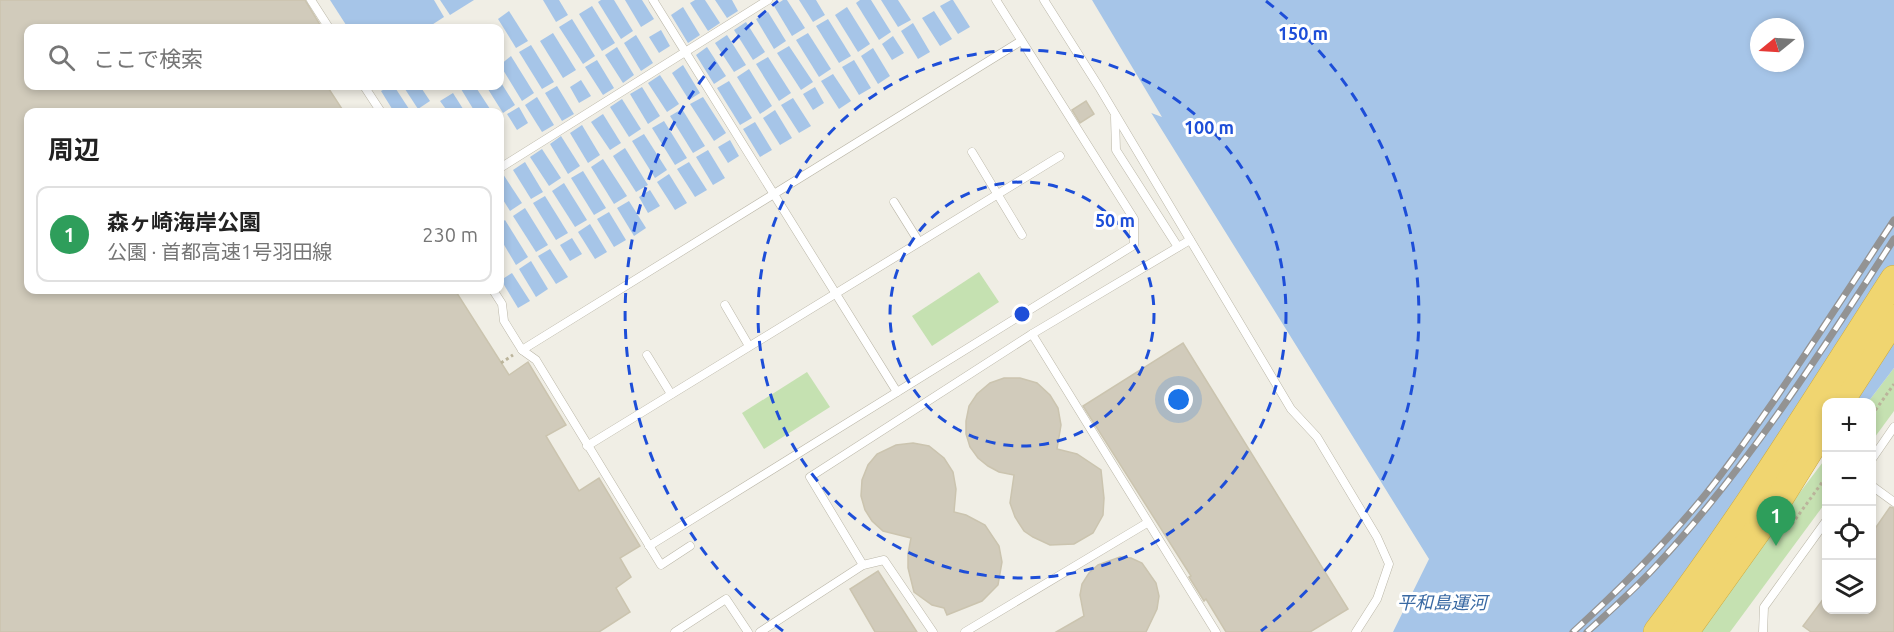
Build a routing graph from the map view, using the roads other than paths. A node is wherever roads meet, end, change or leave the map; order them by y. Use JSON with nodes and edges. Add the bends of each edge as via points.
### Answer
{"nodes":[{"id":1,"x":311,"y":0,"type":"edge"},
{"id":2,"x":653,"y":0,"type":"edge"},
{"id":3,"x":768,"y":0,"type":"edge"},
{"id":4,"x":996,"y":0,"type":"edge"},
{"id":5,"x":1044,"y":0,"type":"edge"},
{"id":6,"x":326,"y":24,"type":"edge"},
{"id":7,"x":1021,"y":41,"type":"junction"},
{"id":8,"x":685,"y":52,"type":"junction"},
{"id":9,"x":367,"y":90,"type":"edge"},
{"id":10,"x":378,"y":108,"type":"edge"},
{"id":11,"x":1115,"y":114,"type":"junction"},
{"id":12,"x":972,"y":152,"type":"dead end"},
{"id":13,"x":1060,"y":156,"type":"dead end"},
{"id":14,"x":504,"y":165,"type":"edge"},
{"id":15,"x":774,"y":194,"type":"junction"},
{"id":16,"x":997,"y":194,"type":"junction"},
{"id":17,"x":894,"y":202,"type":"dead end"},
{"id":18,"x":1023,"y":235,"type":"dead end"},
{"id":19,"x":1190,"y":240,"type":"junction"},
{"id":20,"x":919,"y":242,"type":"junction"},
{"id":21,"x":1178,"y":247,"type":"junction"},
{"id":22,"x":1894,"y":279,"type":"edge"},
{"id":23,"x":836,"y":293,"type":"junction"},
{"id":24,"x":495,"y":294,"type":"edge"},
{"id":25,"x":725,"y":305,"type":"dead end"},
{"id":26,"x":1894,"y":318,"type":"edge"},
{"id":27,"x":1032,"y":334,"type":"junction"},
{"id":28,"x":749,"y":346,"type":"junction"},
{"id":29,"x":1894,"y":348,"type":"edge"},
{"id":30,"x":522,"y":350,"type":"junction"},
{"id":31,"x":647,"y":355,"type":"dead end"},
{"id":32,"x":897,"y":392,"type":"junction"},
{"id":33,"x":670,"y":394,"type":"junction"},
{"id":34,"x":1843,"y":398,"type":"edge"},
{"id":35,"x":1858,"y":398,"type":"edge"},
{"id":36,"x":1894,"y":427,"type":"edge"},
{"id":37,"x":1822,"y":432,"type":"edge"},
{"id":38,"x":1822,"y":445,"type":"edge"},
{"id":39,"x":587,"y":446,"type":"junction"},
{"id":40,"x":1876,"y":453,"type":"edge"},
{"id":41,"x":1876,"y":489,"type":"edge"},
{"id":42,"x":1894,"y":502,"type":"edge"},
{"id":43,"x":1773,"y":509,"type":"junction"},
{"id":44,"x":1147,"y":523,"type":"junction"},
{"id":45,"x":1822,"y":527,"type":"edge"},
{"id":46,"x":650,"y":546,"type":"junction"},
{"id":47,"x":690,"y":546,"type":"dead end"},
{"id":48,"x":863,"y":565,"type":"junction"},
{"id":49,"x":675,"y":632,"type":"edge"},
{"id":50,"x":748,"y":632,"type":"edge"},
{"id":51,"x":760,"y":632,"type":"edge"},
{"id":52,"x":933,"y":632,"type":"edge"},
{"id":53,"x":965,"y":632,"type":"edge"},
{"id":54,"x":1216,"y":632,"type":"edge"},
{"id":55,"x":1356,"y":632,"type":"edge"},
{"id":56,"x":1657,"y":632,"type":"edge"},
{"id":57,"x":1685,"y":632,"type":"edge"},
{"id":58,"x":1763,"y":632,"type":"edge"}],
"edges":[{"from":1,"to":6,"type":"lane"},
{"from":2,"to":8,"type":"lane"},
{"from":3,"to":8,"type":"lane"},
{"from":4,"to":7,"type":"lane"},
{"from":5,"to":11,"type":"lane"},
{"from":7,"to":15,"type":"lane"},
{"from":7,"to":32,"type":"lane","via":[[1134,219],[1134,245]]},
{"from":8,"to":14,"type":"lane"},
{"from":8,"to":15,"type":"lane"},
{"from":9,"to":10,"type":"lane"},
{"from":11,"to":19,"type":"lane"},
{"from":11,"to":21,"type":"lane","via":[[1116,150]]},
{"from":12,"to":16,"type":"lane"},
{"from":13,"to":16,"type":"lane"},
{"from":15,"to":23,"type":"lane"},
{"from":15,"to":30,"type":"lane"},
{"from":16,"to":18,"type":"lane"},
{"from":16,"to":20,"type":"lane"},
{"from":17,"to":20,"type":"lane"},
{"from":19,"to":21,"type":"lane"},
{"from":19,"to":55,"type":"lane","via":[[1291,410],[1317,437],[1389,564],[1377,599]]},
{"from":20,"to":23,"type":"lane"},
{"from":21,"to":27,"type":"lane"},
{"from":22,"to":56,"type":"highway","via":[[1757,492]]},
{"from":23,"to":28,"type":"lane"},
{"from":23,"to":32,"type":"lane"},
{"from":24,"to":30,"type":"lane","via":[[504,321]]},
{"from":25,"to":28,"type":"lane"},
{"from":26,"to":34,"type":"highway"},
{"from":27,"to":44,"type":"lane"},
{"from":27,"to":48,"type":"lane","via":[[810,477]]},
{"from":28,"to":33,"type":"lane"},
{"from":29,"to":35,"type":"highway"},
{"from":30,"to":39,"type":"lane","via":[[536,360]]},
{"from":31,"to":33,"type":"lane"},
{"from":32,"to":46,"type":"lane"},
{"from":33,"to":39,"type":"lane"},
{"from":36,"to":40,"type":"lane"},
{"from":37,"to":43,"type":"highway"},
{"from":38,"to":43,"type":"highway"},
{"from":39,"to":46,"type":"lane"},
{"from":41,"to":42,"type":"lane"},
{"from":43,"to":57,"type":"highway"},
{"from":44,"to":53,"type":"lane"},
{"from":44,"to":54,"type":"lane"},
{"from":45,"to":58,"type":"lane","via":[[1764,607]]},
{"from":46,"to":47,"type":"lane","via":[[661,565]]},
{"from":48,"to":51,"type":"lane"},
{"from":48,"to":52,"type":"lane","via":[[884,560]]},
{"from":49,"to":50,"type":"lane","via":[[726,599]]}]}
